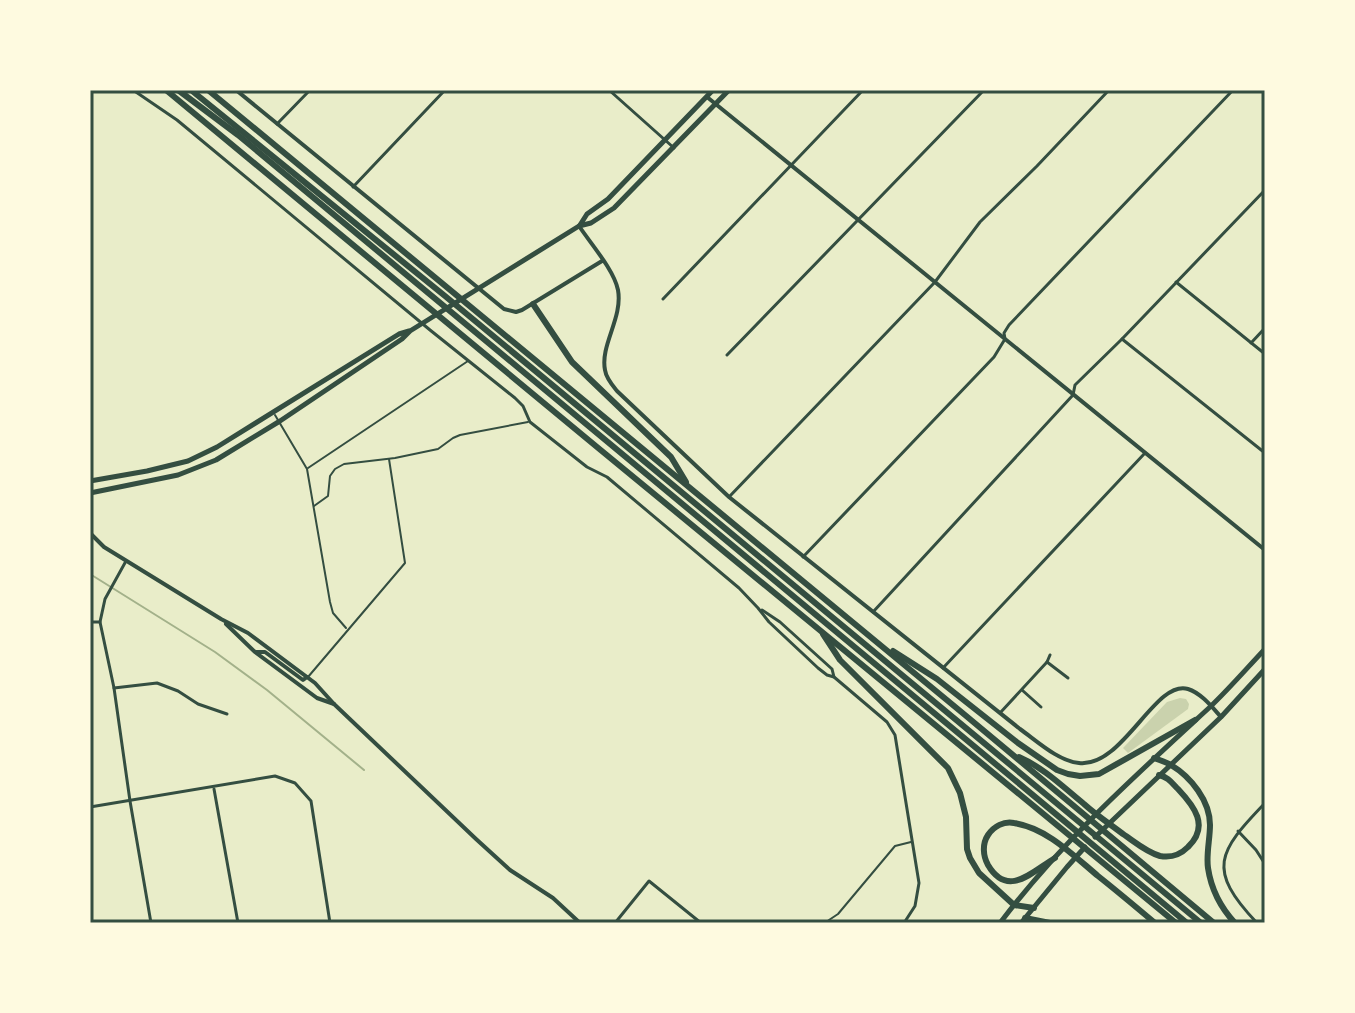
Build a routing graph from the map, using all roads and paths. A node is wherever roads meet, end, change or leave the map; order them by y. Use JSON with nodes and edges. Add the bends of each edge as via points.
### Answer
{"nodes":[{"id":1,"x":133,"y":90,"type":"edge"},
{"id":2,"x":166,"y":90,"type":"edge"},
{"id":3,"x":178,"y":90,"type":"edge"},
{"id":4,"x":191,"y":90,"type":"edge"},
{"id":5,"x":208,"y":90,"type":"edge"},
{"id":6,"x":236,"y":90,"type":"edge"},
{"id":7,"x":310,"y":90,"type":"edge"},
{"id":8,"x":445,"y":90,"type":"edge"},
{"id":9,"x":609,"y":90,"type":"edge"},
{"id":10,"x":713,"y":90,"type":"edge"},
{"id":11,"x":729,"y":90,"type":"edge"},
{"id":12,"x":863,"y":90,"type":"edge"},
{"id":13,"x":984,"y":90,"type":"edge"},
{"id":14,"x":1109,"y":90,"type":"edge"},
{"id":15,"x":1233,"y":90,"type":"edge"},
{"id":16,"x":707,"y":97,"type":"junction"},
{"id":17,"x":715,"y":104,"type":"junction"},
{"id":18,"x":277,"y":124,"type":"junction"},
{"id":19,"x":666,"y":140,"type":"junction"},
{"id":20,"x":674,"y":148,"type":"junction"},
{"id":21,"x":791,"y":166,"type":"junction"},
{"id":22,"x":353,"y":187,"type":"junction"},
{"id":23,"x":1265,"y":190,"type":"edge"},
{"id":24,"x":858,"y":220,"type":"junction"},
{"id":25,"x":579,"y":226,"type":"junction"},
{"id":26,"x":602,"y":261,"type":"junction"},
{"id":27,"x":935,"y":282,"type":"junction"},
{"id":28,"x":1176,"y":282,"type":"junction"},
{"id":29,"x":663,"y":299,"type":"dead end"},
{"id":30,"x":533,"y":304,"type":"junction"},
{"id":31,"x":1265,"y":328,"type":"edge"},
{"id":32,"x":410,"y":331,"type":"junction"},
{"id":33,"x":1005,"y":339,"type":"junction"},
{"id":34,"x":1122,"y":339,"type":"junction"},
{"id":35,"x":1251,"y":343,"type":"junction"},
{"id":36,"x":1265,"y":354,"type":"edge"},
{"id":37,"x":727,"y":355,"type":"dead end"},
{"id":38,"x":468,"y":361,"type":"junction"},
{"id":39,"x":1073,"y":395,"type":"junction"},
{"id":40,"x":273,"y":412,"type":"junction"},
{"id":41,"x":280,"y":421,"type":"junction"},
{"id":42,"x":530,"y":422,"type":"junction"},
{"id":43,"x":1145,"y":453,"type":"junction"},
{"id":44,"x":1265,"y":453,"type":"edge"},
{"id":45,"x":389,"y":459,"type":"junction"},
{"id":46,"x":307,"y":469,"type":"junction"},
{"id":47,"x":90,"y":481,"type":"edge"},
{"id":48,"x":690,"y":488,"type":"junction"},
{"id":49,"x":90,"y":493,"type":"edge"},
{"id":50,"x":729,"y":497,"type":"junction"},
{"id":51,"x":314,"y":506,"type":"junction"},
{"id":52,"x":90,"y":533,"type":"edge"},
{"id":53,"x":1265,"y":550,"type":"edge"},
{"id":54,"x":803,"y":557,"type":"junction"},
{"id":55,"x":127,"y":561,"type":"junction"},
{"id":56,"x":758,"y":608,"type":"junction"},
{"id":57,"x":873,"y":612,"type":"junction"},
{"id":58,"x":221,"y":619,"type":"junction"},
{"id":59,"x":90,"y":622,"type":"edge"},
{"id":60,"x":100,"y":622,"type":"junction"},
{"id":61,"x":228,"y":627,"type":"junction"},
{"id":62,"x":819,"y":628,"type":"junction"},
{"id":63,"x":347,"y":629,"type":"junction"},
{"id":64,"x":248,"y":633,"type":"junction"},
{"id":65,"x":867,"y":634,"type":"junction"},
{"id":66,"x":1265,"y":649,"type":"edge"},
{"id":67,"x":255,"y":652,"type":"junction"},
{"id":68,"x":1050,"y":655,"type":"dead end"},
{"id":69,"x":1047,"y":662,"type":"junction"},
{"id":70,"x":943,"y":668,"type":"junction"},
{"id":71,"x":1265,"y":669,"type":"edge"},
{"id":72,"x":307,"y":677,"type":"junction"},
{"id":73,"x":834,"y":677,"type":"junction"},
{"id":74,"x":1068,"y":678,"type":"dead end"},
{"id":75,"x":114,"y":688,"type":"junction"},
{"id":76,"x":1022,"y":690,"type":"junction"},
{"id":77,"x":334,"y":704,"type":"junction"},
{"id":78,"x":1211,"y":706,"type":"junction"},
{"id":79,"x":1041,"y":707,"type":"dead end"},
{"id":80,"x":1000,"y":713,"type":"junction"},
{"id":81,"x":227,"y":714,"type":"dead end"},
{"id":82,"x":1221,"y":717,"type":"junction"},
{"id":83,"x":1195,"y":720,"type":"junction"},
{"id":84,"x":1154,"y":758,"type":"junction"},
{"id":85,"x":1171,"y":765,"type":"junction"},
{"id":86,"x":1159,"y":775,"type":"junction"},
{"id":87,"x":214,"y":787,"type":"junction"},
{"id":88,"x":130,"y":801,"type":"junction"},
{"id":89,"x":1265,"y":803,"type":"edge"},
{"id":90,"x":90,"y":807,"type":"edge"},
{"id":91,"x":1086,"y":812,"type":"junction"},
{"id":92,"x":1068,"y":829,"type":"junction"},
{"id":93,"x":1238,"y":831,"type":"junction"},
{"id":94,"x":913,"y":842,"type":"junction"},
{"id":95,"x":1094,"y":851,"type":"junction"},
{"id":96,"x":1055,"y":858,"type":"junction"},
{"id":97,"x":1265,"y":864,"type":"edge"},
{"id":98,"x":1014,"y":905,"type":"junction"},
{"id":99,"x":1034,"y":908,"type":"junction"},
{"id":100,"x":1023,"y":921,"type":"edge"},
{"id":101,"x":826,"y":922,"type":"edge"},
{"id":102,"x":151,"y":923,"type":"edge"},
{"id":103,"x":238,"y":923,"type":"edge"},
{"id":104,"x":330,"y":923,"type":"edge"},
{"id":105,"x":580,"y":923,"type":"edge"},
{"id":106,"x":615,"y":923,"type":"edge"},
{"id":107,"x":701,"y":923,"type":"edge"},
{"id":108,"x":904,"y":923,"type":"edge"},
{"id":109,"x":1000,"y":923,"type":"edge"},
{"id":110,"x":1050,"y":923,"type":"edge"},
{"id":111,"x":1155,"y":923,"type":"edge"},
{"id":112,"x":1176,"y":923,"type":"edge"},
{"id":113,"x":1187,"y":923,"type":"edge"},
{"id":114,"x":1201,"y":923,"type":"edge"},
{"id":115,"x":1214,"y":923,"type":"edge"},
{"id":116,"x":1235,"y":923,"type":"edge"},
{"id":117,"x":1257,"y":923,"type":"edge"}],
"edges":[{"from":1,"to":38,"type":"street","via":[[177,120]]},
{"from":2,"to":62,"type":"highway"},
{"from":3,"to":92,"type":"highway"},
{"from":4,"to":114,"type":"highway"},
{"from":5,"to":48,"type":"highway"},
{"from":6,"to":18,"type":"street"},
{"from":7,"to":18,"type":"street"},
{"from":8,"to":22,"type":"street"},
{"from":9,"to":19,"type":"street"},
{"from":10,"to":16,"type":"main road"},
{"from":11,"to":17,"type":"main road"},
{"from":12,"to":21,"type":"street"},
{"from":13,"to":24,"type":"street"},
{"from":14,"to":27,"type":"street","via":[[980,222]]},
{"from":15,"to":33,"type":"street","via":[[1009,325]]},
{"from":16,"to":17,"type":"street"},
{"from":16,"to":19,"type":"main road"},
{"from":17,"to":20,"type":"main road"},
{"from":17,"to":21,"type":"street"},
{"from":18,"to":22,"type":"street"},
{"from":19,"to":20,"type":"street"},
{"from":19,"to":25,"type":"main road"},
{"from":20,"to":25,"type":"main road","via":[[614,208]]},
{"from":21,"to":24,"type":"street"},
{"from":21,"to":29,"type":"street"},
{"from":22,"to":30,"type":"street","via":[[498,306],[509,311]]},
{"from":23,"to":28,"type":"street"},
{"from":24,"to":27,"type":"street"},
{"from":24,"to":37,"type":"street"},
{"from":25,"to":26,"type":"street"},
{"from":25,"to":32,"type":"main road"},
{"from":26,"to":30,"type":"street"},
{"from":26,"to":50,"type":"street","via":[[618,291],[605,357],[609,380]]},
{"from":27,"to":33,"type":"street"},
{"from":27,"to":50,"type":"street"},
{"from":28,"to":34,"type":"street"},
{"from":28,"to":35,"type":"street"},
{"from":30,"to":48,"type":"highway","via":[[572,362],[671,457]]},
{"from":31,"to":35,"type":"street"},
{"from":32,"to":40,"type":"main road"},
{"from":32,"to":41,"type":"main road"},
{"from":33,"to":39,"type":"street"},
{"from":33,"to":54,"type":"street","via":[[994,357]]},
{"from":34,"to":39,"type":"street","via":[[1075,385]]},
{"from":34,"to":44,"type":"street"},
{"from":35,"to":36,"type":"street"},
{"from":38,"to":42,"type":"street","via":[[515,398]]},
{"from":38,"to":46,"type":"lane"},
{"from":39,"to":43,"type":"street"},
{"from":39,"to":57,"type":"street"},
{"from":40,"to":41,"type":"lane"},
{"from":40,"to":47,"type":"main road","via":[[188,461]]},
{"from":41,"to":46,"type":"lane"},
{"from":41,"to":49,"type":"main road","via":[[216,460],[178,475]]},
{"from":42,"to":45,"type":"lane","via":[[460,435],[438,449]]},
{"from":42,"to":56,"type":"street","via":[[606,476]]},
{"from":43,"to":53,"type":"street"},
{"from":43,"to":70,"type":"street"},
{"from":45,"to":51,"type":"lane","via":[[335,469],[328,496]]},
{"from":45,"to":63,"type":"lane","via":[[405,563]]},
{"from":46,"to":51,"type":"lane"},
{"from":48,"to":65,"type":"highway"},
{"from":50,"to":54,"type":"street"},
{"from":51,"to":63,"type":"lane","via":[[333,613]]},
{"from":52,"to":55,"type":"street"},
{"from":54,"to":57,"type":"street"},
{"from":55,"to":58,"type":"street"},
{"from":55,"to":60,"type":"street","via":[[105,599]]},
{"from":56,"to":73,"type":"street","via":[[818,668]]},
{"from":56,"to":73,"type":"street","via":[[832,669]]},
{"from":57,"to":70,"type":"street"},
{"from":58,"to":61,"type":"street"},
{"from":58,"to":64,"type":"street"},
{"from":59,"to":60,"type":"street"},
{"from":60,"to":75,"type":"street"},
{"from":61,"to":64,"type":"street"},
{"from":61,"to":67,"type":"street"},
{"from":62,"to":92,"type":"highway"},
{"from":62,"to":98,"type":"highway","via":[[840,660],[948,768],[963,804],[970,858]]},
{"from":63,"to":72,"type":"lane"},
{"from":64,"to":72,"type":"street"},
{"from":65,"to":83,"type":"highway","via":[[1068,774],[1099,774]]},
{"from":65,"to":91,"type":"highway","via":[[1011,753],[1035,764]]},
{"from":66,"to":78,"type":"main road"},
{"from":67,"to":72,"type":"street","via":[[265,652],[303,680]]},
{"from":67,"to":77,"type":"street","via":[[317,698]]},
{"from":68,"to":69,"type":"street"},
{"from":69,"to":74,"type":"street"},
{"from":69,"to":76,"type":"street"},
{"from":70,"to":80,"type":"street"},
{"from":71,"to":82,"type":"main road"},
{"from":72,"to":77,"type":"street"},
{"from":73,"to":94,"type":"street","via":[[895,735]]},
{"from":75,"to":81,"type":"street","via":[[157,683]]},
{"from":75,"to":88,"type":"street"},
{"from":76,"to":79,"type":"street"},
{"from":76,"to":80,"type":"street"},
{"from":77,"to":105,"type":"street","via":[[510,870]]},
{"from":78,"to":80,"type":"street","via":[[1185,688],[1169,691],[1112,751],[1089,763],[1064,759]]},
{"from":78,"to":82,"type":"street"},
{"from":78,"to":83,"type":"main road"},
{"from":82,"to":85,"type":"main road"},
{"from":83,"to":84,"type":"main road"},
{"from":84,"to":85,"type":"highway"},
{"from":84,"to":96,"type":"main road"},
{"from":85,"to":86,"type":"main road"},
{"from":85,"to":116,"type":"highway","via":[[1204,799],[1210,816],[1208,868],[1216,895]]},
{"from":86,"to":91,"type":"highway","via":[[1194,805],[1198,824],[1192,843],[1180,854],[1163,856],[1142,848]]},
{"from":86,"to":99,"type":"main road","via":[[1067,867]]},
{"from":87,"to":88,"type":"street"},
{"from":87,"to":103,"type":"street"},
{"from":87,"to":104,"type":"street","via":[[275,776],[295,783],[311,801]]},
{"from":88,"to":90,"type":"street"},
{"from":88,"to":102,"type":"street"},
{"from":89,"to":93,"type":"street"},
{"from":91,"to":115,"type":"highway"},
{"from":92,"to":95,"type":"highway"},
{"from":93,"to":97,"type":"street"},
{"from":93,"to":117,"type":"street","via":[[1223,865],[1225,880]]},
{"from":94,"to":101,"type":"lane","via":[[895,846]]},
{"from":94,"to":108,"type":"street","via":[[919,883],[915,906]]},
{"from":95,"to":112,"type":"highway"},
{"from":95,"to":113,"type":"highway"},
{"from":96,"to":98,"type":"main road"},
{"from":96,"to":111,"type":"highway","via":[[1019,881],[1008,882],[989,866],[984,842],[1006,823],[1024,826],[1058,843]]},
{"from":98,"to":99,"type":"highway"},
{"from":98,"to":109,"type":"main road"},
{"from":99,"to":100,"type":"main road"},
{"from":100,"to":110,"type":"highway"},
{"from":106,"to":107,"type":"street","via":[[649,881]]}]}
